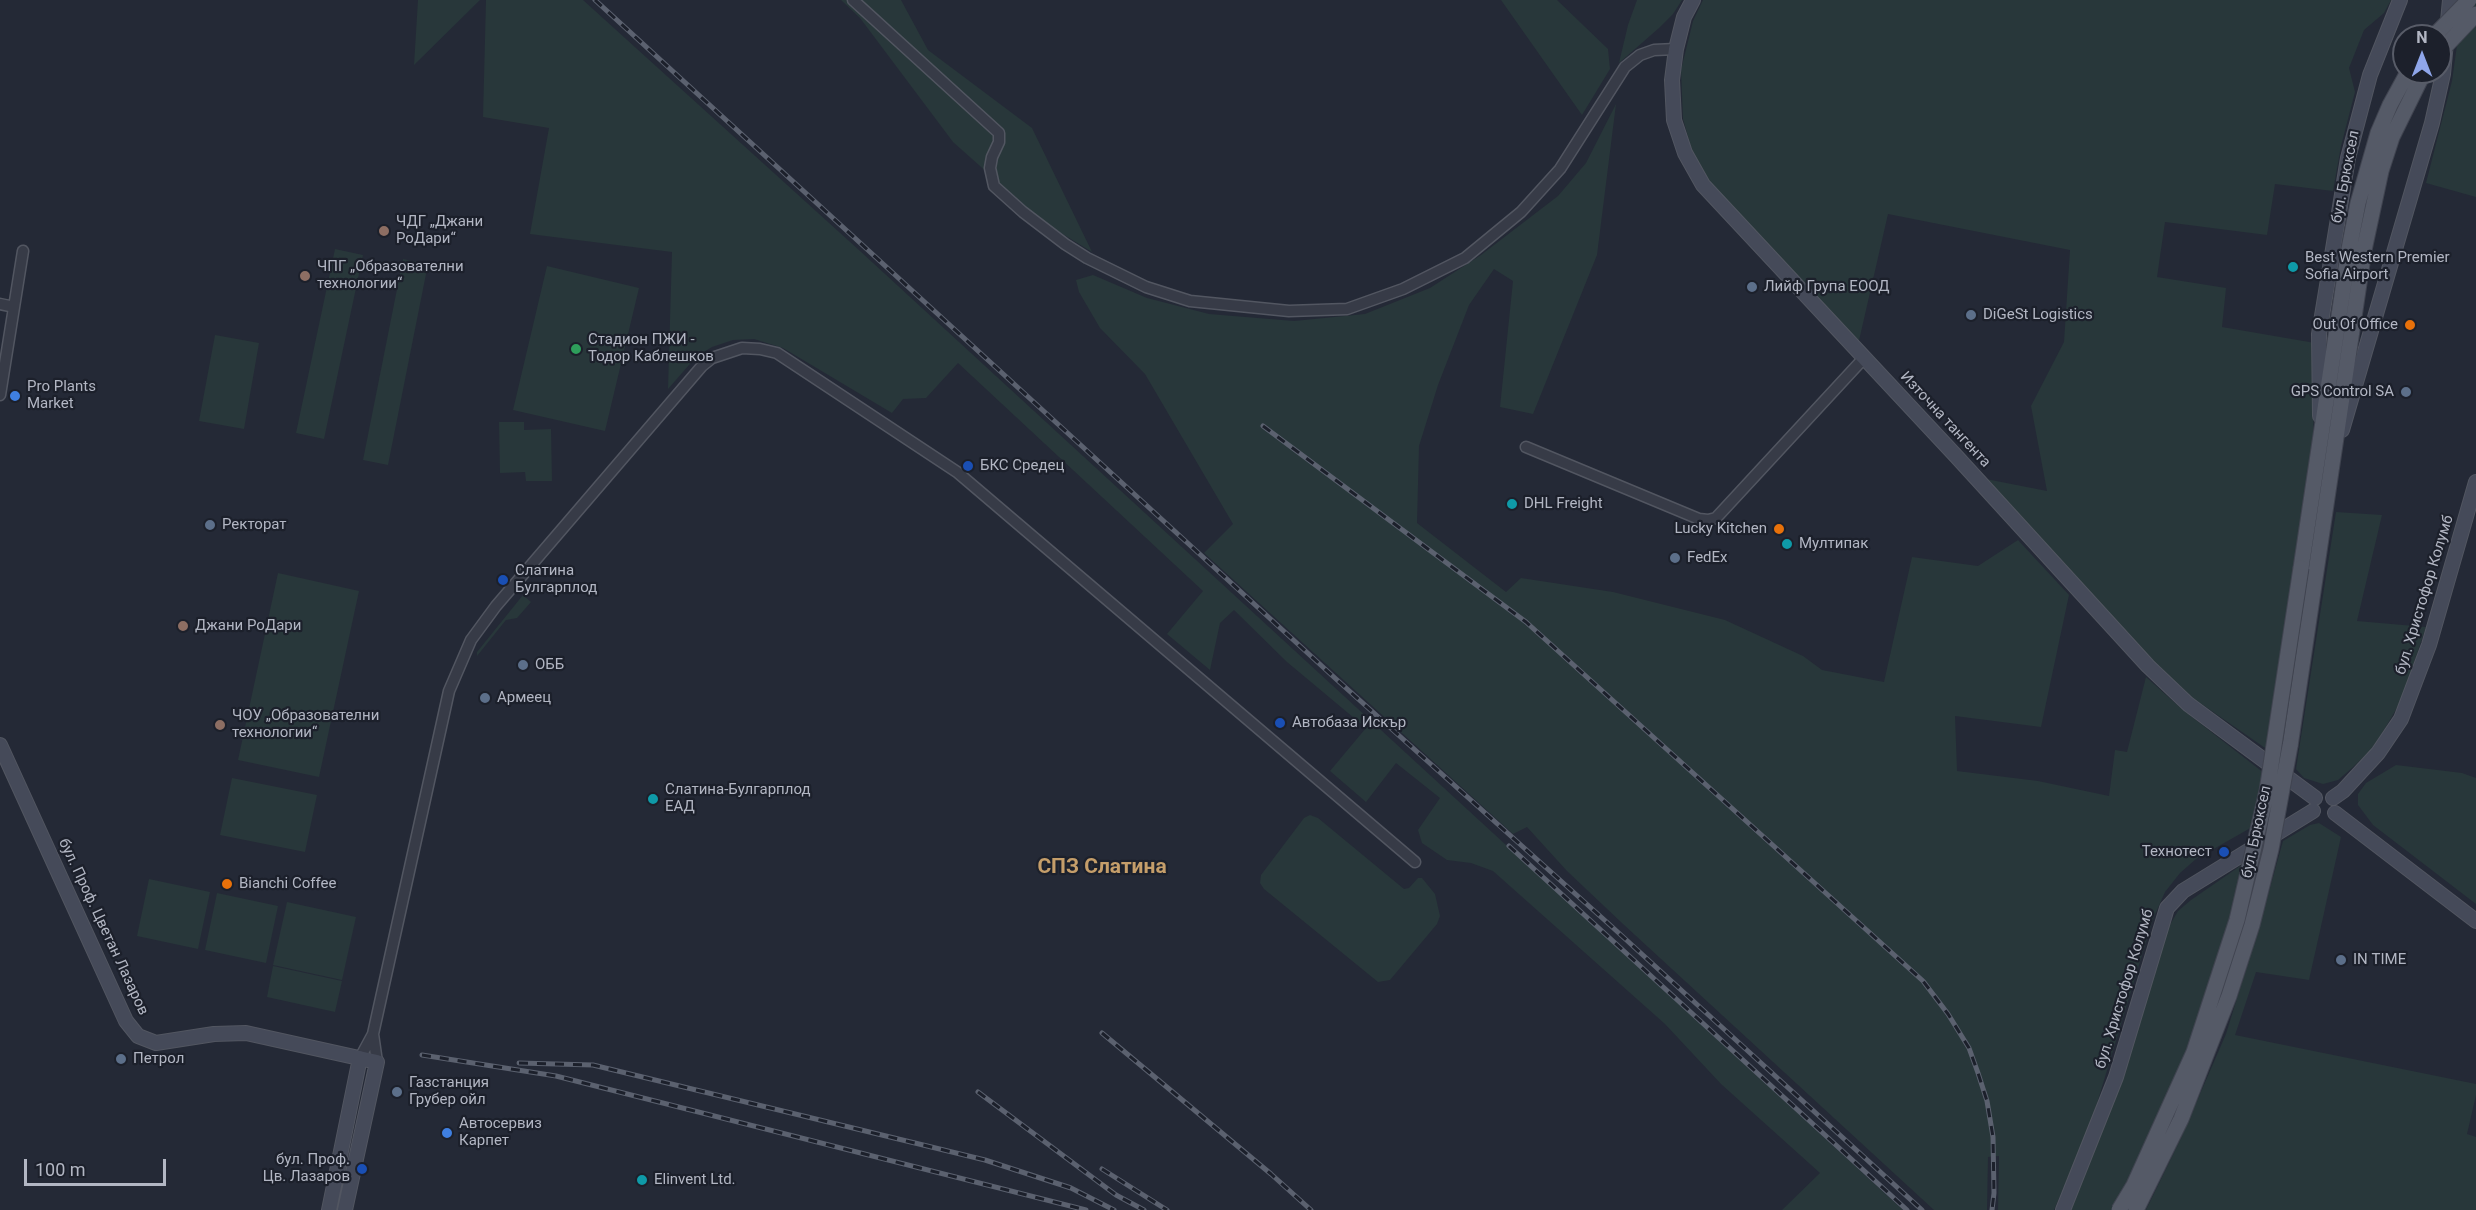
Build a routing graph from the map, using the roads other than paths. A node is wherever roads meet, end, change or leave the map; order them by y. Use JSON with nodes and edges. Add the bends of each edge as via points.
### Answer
{"nodes":[{"id":1,"x":853,"y":0,"type":"edge"},
{"id":2,"x":1693,"y":0,"type":"edge"},
{"id":3,"x":2400,"y":0,"type":"edge"},
{"id":4,"x":2450,"y":0,"type":"edge"},
{"id":5,"x":2469,"y":0,"type":"edge"},
{"id":6,"x":2476,"y":14,"type":"edge"},
{"id":7,"x":2446,"y":24,"type":"edge"},
{"id":8,"x":2452,"y":39,"type":"edge"},
{"id":9,"x":1676,"y":49,"type":"junction"},
{"id":10,"x":2401,"y":84,"type":"edge"},
{"id":11,"x":2417,"y":84,"type":"edge"},
{"id":12,"x":2356,"y":249,"type":"junction"},
{"id":13,"x":23,"y":251,"type":"dead end"},
{"id":14,"x":0,"y":304,"type":"edge"},
{"id":15,"x":14,"y":307,"type":"junction"},
{"id":16,"x":1864,"y":358,"type":"junction"},
{"id":17,"x":0,"y":395,"type":"edge"},
{"id":18,"x":2320,"y":433,"type":"junction"},
{"id":19,"x":1526,"y":447,"type":"dead end"},
{"id":20,"x":2333,"y":451,"type":"junction"},
{"id":21,"x":2476,"y":482,"type":"edge"},
{"id":22,"x":2309,"y":569,"type":"junction"},
{"id":23,"x":0,"y":745,"type":"edge"},
{"id":24,"x":2333,"y":798,"type":"junction"},
{"id":25,"x":2314,"y":805,"type":"junction"},
{"id":26,"x":2335,"y":813,"type":"junction"},
{"id":27,"x":1414,"y":862,"type":"dead end"},
{"id":28,"x":2476,"y":921,"type":"edge"},
{"id":29,"x":373,"y":1034,"type":"junction"},
{"id":30,"x":360,"y":1058,"type":"junction"},
{"id":31,"x":377,"y":1062,"type":"junction"},
{"id":32,"x":329,"y":1210,"type":"edge"},
{"id":33,"x":345,"y":1210,"type":"edge"},
{"id":34,"x":2063,"y":1210,"type":"edge"},
{"id":35,"x":2119,"y":1210,"type":"edge"},
{"id":36,"x":2136,"y":1210,"type":"edge"}],
"edges":[{"from":1,"to":9,"type":"street","via":[[999,133],[990,168],[994,186],[1065,244],[1146,287],[1190,301],[1289,311],[1347,309],[1403,290],[1465,258],[1521,212],[1560,169],[1625,67],[1654,50]]},
{"from":2,"to":9,"type":"street","name":"Източна тангента"},
{"from":3,"to":18,"type":"street","name":"бул. Брюксел","via":[[2370,75],[2348,158],[2319,334]]},
{"from":4,"to":20,"type":"street","name":"бул. Брюксел","via":[[2443,74],[2432,123]]},
{"from":5,"to":7,"type":"main road","bridge":true},
{"from":6,"to":8,"type":"main road","bridge":true},
{"from":9,"to":16,"type":"street","name":"Източна тангента","via":[[1672,80],[1674,120],[1685,153],[1703,185]]},
{"from":10,"to":12,"type":"main road","name":"бул. Брюксел","via":[[2366,168]]},
{"from":11,"to":12,"type":"main road","name":"бул. Брюксел","via":[[2392,137]]},
{"from":12,"to":18,"type":"main road","name":"бул. Брюксел"},
{"from":12,"to":20,"type":"main road","name":"бул. Брюксел"},
{"from":13,"to":15,"type":"street"},
{"from":14,"to":15,"type":"street"},
{"from":15,"to":17,"type":"street"},
{"from":16,"to":19,"type":"street","via":[[1716,518],[1700,519]]},
{"from":16,"to":25,"type":"street","name":"Източна тангента","via":[[2148,666],[2188,704]]},
{"from":18,"to":22,"type":"main road","name":"бул. Брюксел"},
{"from":20,"to":22,"type":"main road","name":"бул. Брюксел"},
{"from":21,"to":24,"type":"street","name":"бул. Христофор Колумб","via":[[2429,645],[2401,719],[2378,753]]},
{"from":22,"to":35,"type":"main road","name":"бул. Брюксел","bridge":true,"via":[[2237,920],[2194,1052]]},
{"from":22,"to":36,"type":"main road","name":"бул. Брюксел","bridge":true,"via":[[2282,798],[2252,925],[2190,1099]]},
{"from":23,"to":30,"type":"street","name":"бул. Проф. Цветан Лазаров","via":[[126,1021],[138,1036],[156,1043],[246,1033]]},
{"from":24,"to":25,"type":"street","via":[[2323,794]]},
{"from":24,"to":26,"type":"street"},
{"from":25,"to":26,"type":"street","via":[[2322,818]]},
{"from":25,"to":34,"type":"street","name":"бул. Христофор Колумб","via":[[2183,891],[2167,908],[2116,1077]]},
{"from":26,"to":28,"type":"street"},
{"from":27,"to":29,"type":"street","via":[[957,472],[777,353],[742,348],[712,357],[696,373],[471,640],[449,691]]},
{"from":29,"to":30,"type":"street"},
{"from":29,"to":31,"type":"street"},
{"from":30,"to":31,"type":"street","name":"бул. Проф. Цветан Лазаров"},
{"from":30,"to":32,"type":"street"},
{"from":31,"to":33,"type":"street"}]}
